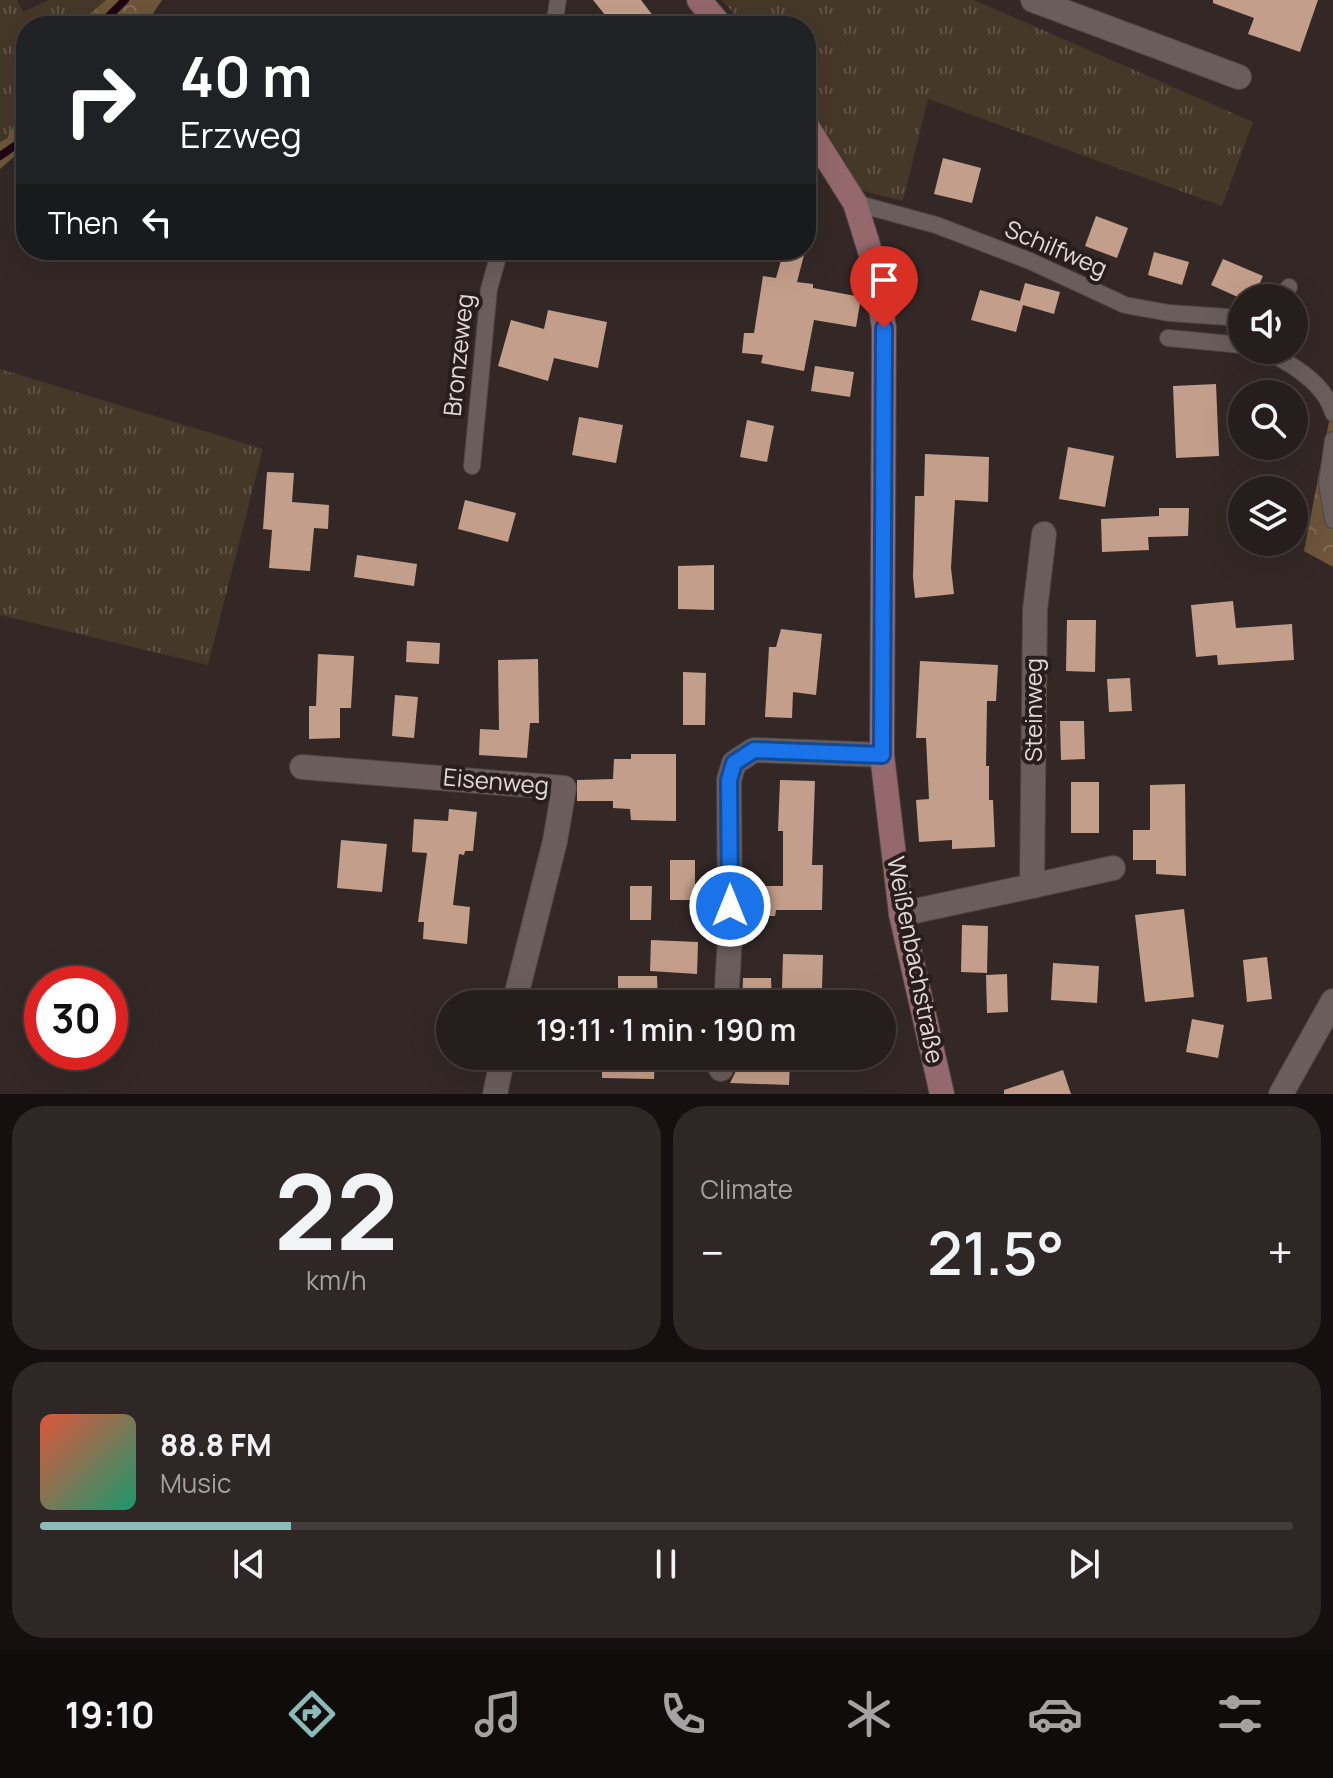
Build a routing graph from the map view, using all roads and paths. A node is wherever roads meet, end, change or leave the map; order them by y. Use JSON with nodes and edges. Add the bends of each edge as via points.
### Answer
{"nodes":[{"id":1,"x":699,"y":0,"type":"edge"},
{"id":2,"x":1033,"y":0,"type":"edge"},
{"id":3,"x":713,"y":16,"type":"edge"},
{"id":4,"x":1239,"y":77,"type":"dead end"},
{"id":5,"x":816,"y":141,"type":"edge"},
{"id":6,"x":855,"y":203,"type":"junction"},
{"id":7,"x":497,"y":260,"type":"edge"},
{"id":8,"x":1228,"y":317,"type":"edge"},
{"id":9,"x":1168,"y":338,"type":"dead end"},
{"id":10,"x":1228,"y":344,"type":"edge"},
{"id":11,"x":1288,"y":364,"type":"edge"},
{"id":12,"x":1333,"y":413,"type":"edge"},
{"id":13,"x":1333,"y":440,"type":"edge"},
{"id":14,"x":472,"y":466,"type":"dead end"},
{"id":15,"x":1333,"y":520,"type":"edge"},
{"id":16,"x":1044,"y":534,"type":"dead end"},
{"id":17,"x":882,"y":755,"type":"junction"},
{"id":18,"x":302,"y":767,"type":"dead end"},
{"id":19,"x":1113,"y":868,"type":"dead end"},
{"id":20,"x":1032,"y":886,"type":"junction"},
{"id":21,"x":901,"y":914,"type":"junction"},
{"id":22,"x":518,"y":990,"type":"edge"},
{"id":23,"x":727,"y":990,"type":"edge"},
{"id":24,"x":1333,"y":1001,"type":"edge"},
{"id":25,"x":500,"y":1070,"type":"edge"},
{"id":26,"x":495,"y":1094,"type":"edge"},
{"id":27,"x":942,"y":1094,"type":"edge"},
{"id":28,"x":1281,"y":1094,"type":"edge"}],
"edges":[{"from":1,"to":3,"type":"main road"},
{"from":2,"to":4,"type":"street"},
{"from":5,"to":6,"type":"main road","name":"Weißenbachstraße"},
{"from":6,"to":8,"type":"lane","name":"Schilfweg","via":[[936,225],[1125,305]]},
{"from":6,"to":17,"type":"main road","name":"Weißenbachstraße","via":[[874,264],[884,328]]},
{"from":7,"to":14,"type":"lane","name":"Bronzeweg","via":[[489,289]]},
{"from":9,"to":10,"type":"lane"},
{"from":11,"to":12,"type":"lane","via":[[1329,398]]},
{"from":13,"to":15,"type":"lane","via":[[1327,484]]},
{"from":16,"to":20,"type":"street","name":"Steinweg","via":[[1035,610]]},
{"from":17,"to":21,"type":"main road","name":"Weißenbachstraße"},
{"from":17,"to":23,"type":"street","via":[[754,750],[734,763],[729,780]]},
{"from":18,"to":22,"type":"street","name":"Eisenweg","via":[[564,788]]},
{"from":19,"to":20,"type":"street"},
{"from":20,"to":21,"type":"street"},
{"from":21,"to":27,"type":"main road","name":"Weißenbachstraße"},
{"from":24,"to":28,"type":"street"},
{"from":25,"to":26,"type":"street"}]}
